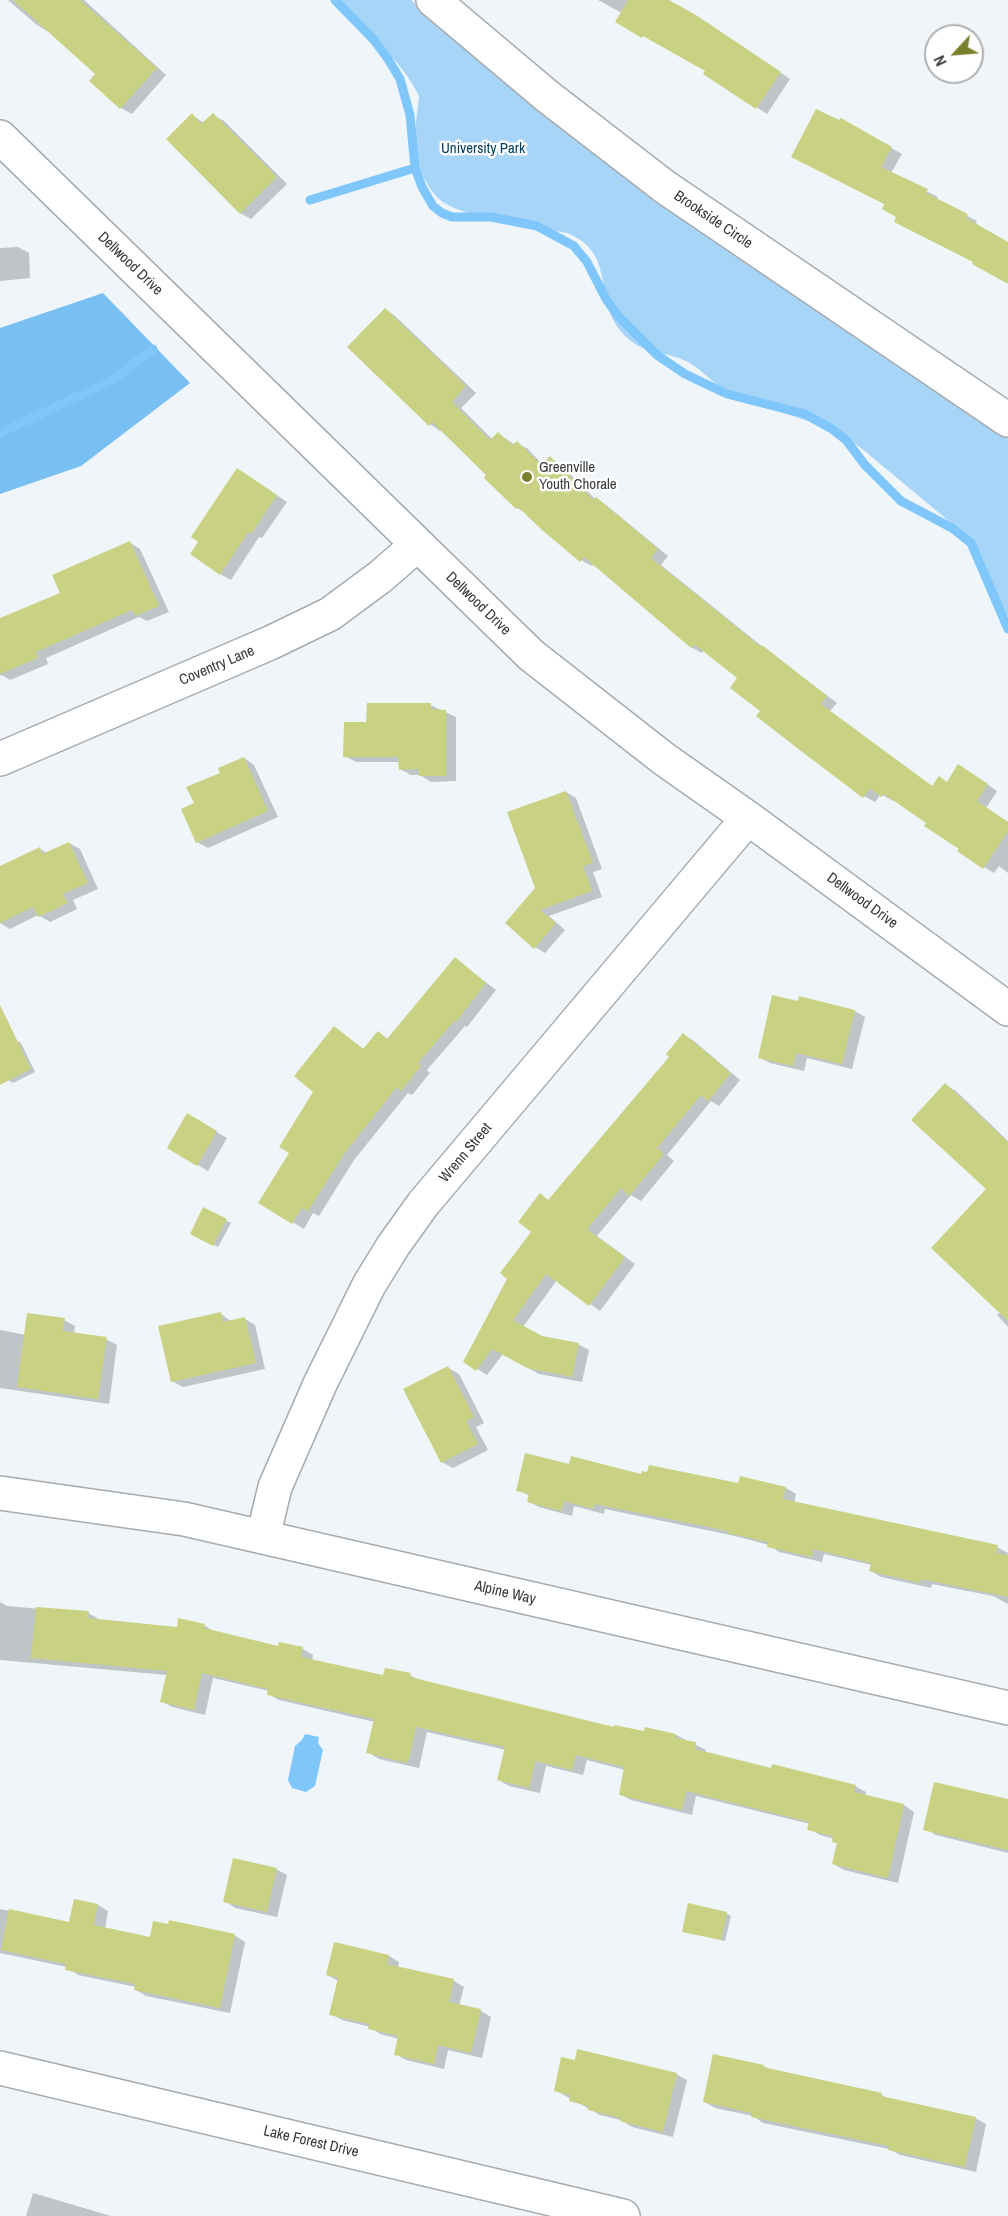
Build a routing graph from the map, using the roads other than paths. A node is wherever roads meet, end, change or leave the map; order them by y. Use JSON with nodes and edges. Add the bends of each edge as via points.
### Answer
{"nodes":[{"id":1,"x":433,"y":0,"type":"edge"},
{"id":2,"x":0,"y":137,"type":"edge"},
{"id":3,"x":1008,"y":420,"type":"edge"},
{"id":4,"x":417,"y":545,"type":"junction"},
{"id":5,"x":0,"y":759,"type":"edge"},
{"id":6,"x":748,"y":818,"type":"junction"},
{"id":7,"x":1008,"y":1009,"type":"edge"},
{"id":8,"x":0,"y":1493,"type":"edge"},
{"id":9,"x":263,"y":1537,"type":"junction"},
{"id":10,"x":1008,"y":1708,"type":"edge"},
{"id":11,"x":0,"y":2068,"type":"edge"},
{"id":12,"x":623,"y":2216,"type":"edge"}],
"edges":[{"from":1,"to":3,"type":"street","name":"Brookside Circle","via":[[665,187]]},
{"from":2,"to":4,"type":"street","name":"Dellwood Drive"},
{"from":4,"to":5,"type":"street","name":"Coventry Lane","via":[[330,614]]},
{"from":4,"to":6,"type":"street","name":"Dellwood Drive","via":[[531,655],[664,759]]},
{"from":6,"to":7,"type":"street","name":"Dellwood Drive"},
{"from":6,"to":9,"type":"street","name":"Wrenn Street","via":[[423,1204],[393,1246],[320,1384],[276,1487]]},
{"from":8,"to":9,"type":"street","name":"Alpine Way","via":[[184,1519]]},
{"from":9,"to":10,"type":"street","name":"Alpine Way"},
{"from":11,"to":12,"type":"street","name":"Lake Forest Drive"}]}
